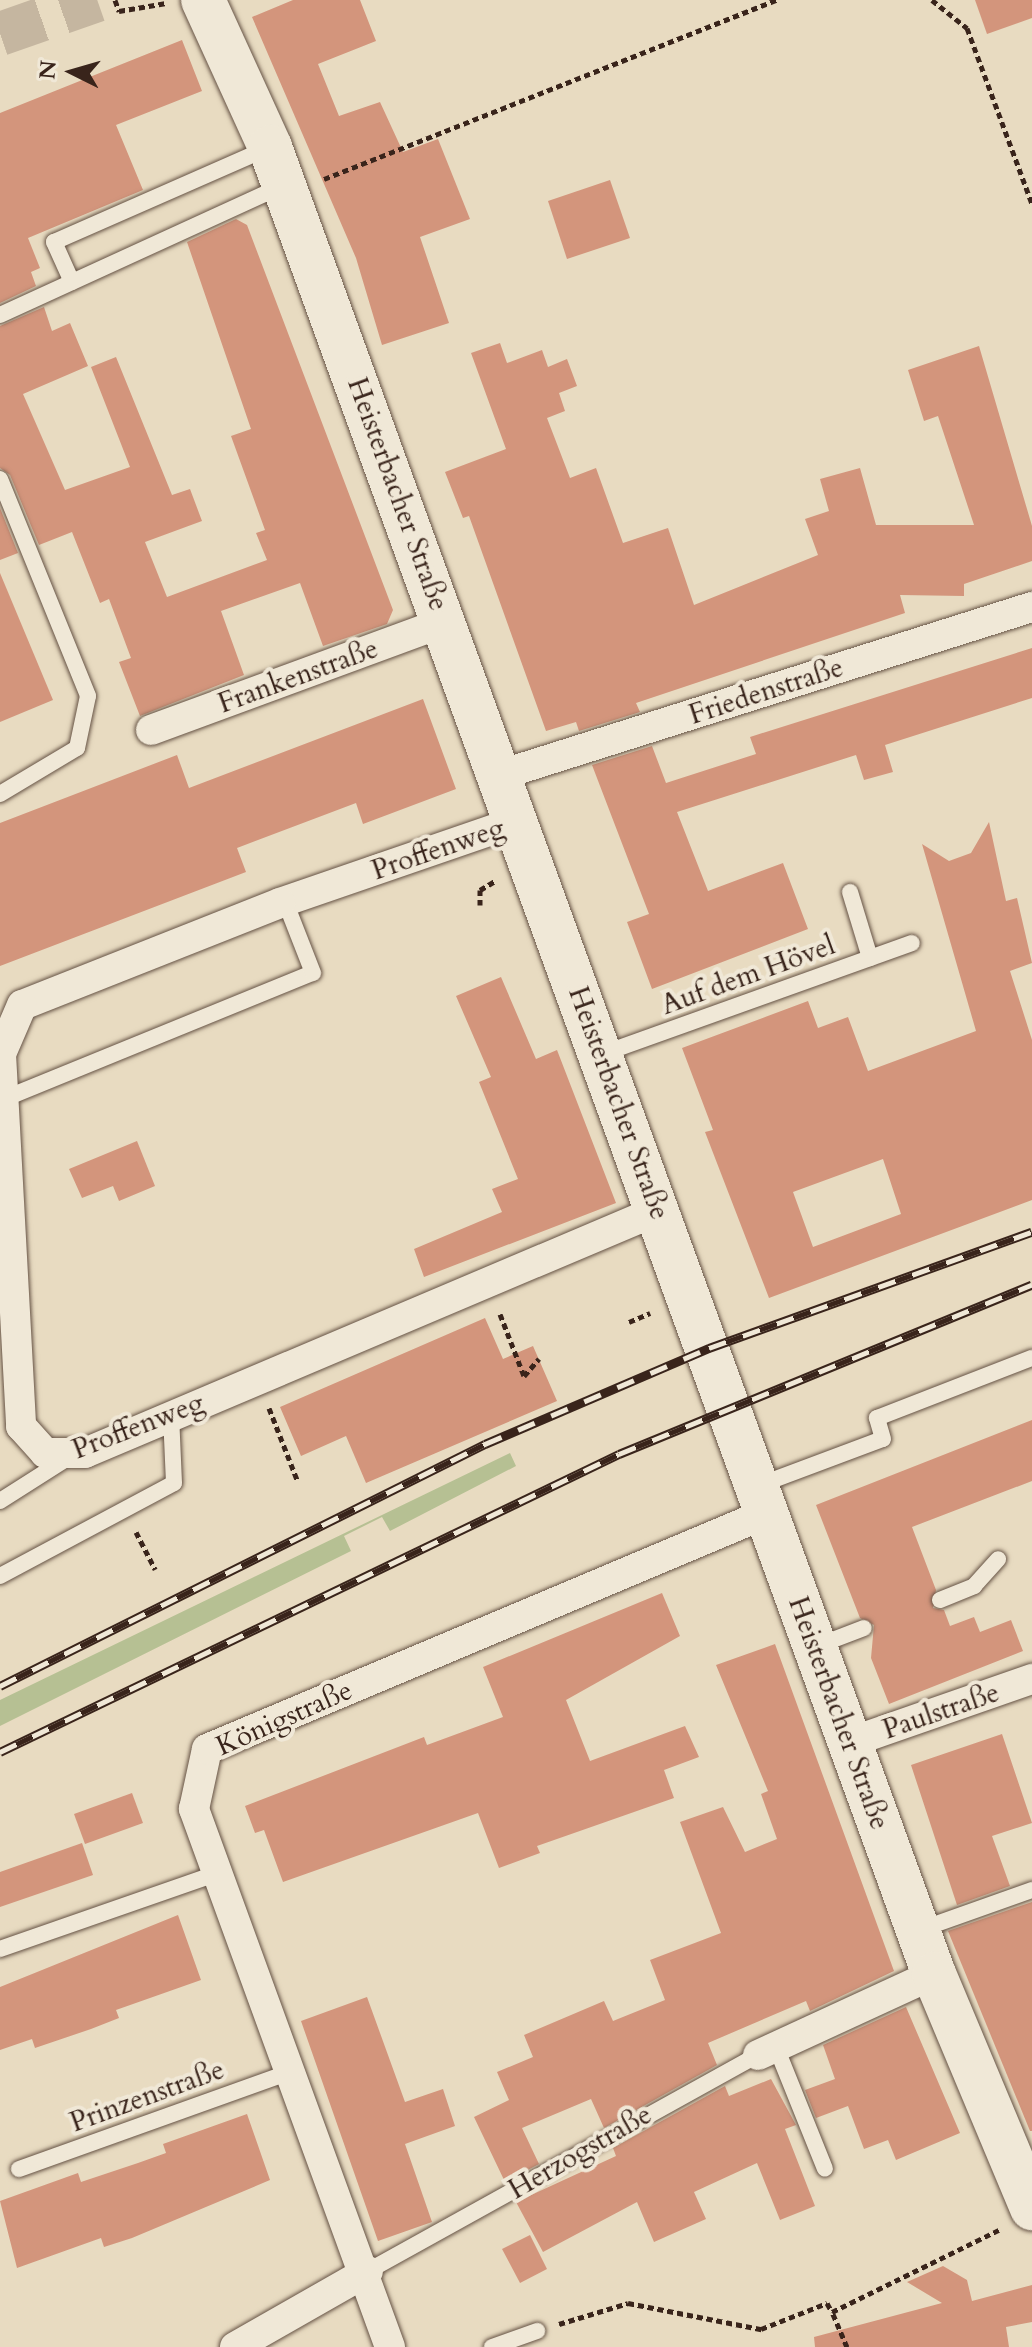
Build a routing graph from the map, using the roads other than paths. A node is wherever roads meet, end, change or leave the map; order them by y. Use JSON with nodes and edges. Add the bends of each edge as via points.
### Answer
{"nodes":[{"id":1,"x":183,"y":2,"type":"edge"},
{"id":2,"x":280,"y":175,"type":"junction"},
{"id":3,"x":72,"y":282,"type":"junction"},
{"id":4,"x":0,"y":315,"type":"edge"},
{"id":5,"x":0,"y":479,"type":"edge"},
{"id":6,"x":1032,"y":607,"type":"edge"},
{"id":7,"x":445,"y":622,"type":"junction"},
{"id":8,"x":151,"y":730,"type":"dead end"},
{"id":9,"x":500,"y":775,"type":"junction"},
{"id":10,"x":0,"y":794,"type":"edge"},
{"id":11,"x":518,"y":821,"type":"junction"},
{"id":12,"x":850,"y":892,"type":"dead end"},
{"id":13,"x":285,"y":901,"type":"junction"},
{"id":14,"x":912,"y":943,"type":"dead end"},
{"id":15,"x":870,"y":958,"type":"junction"},
{"id":16,"x":4,"y":1031,"type":"edge"},
{"id":17,"x":601,"y":1055,"type":"junction"},
{"id":18,"x":3,"y":1085,"type":"edge"},
{"id":19,"x":659,"y":1210,"type":"junction"},
{"id":20,"x":1032,"y":1358,"type":"edge"},
{"id":21,"x":171,"y":1415,"type":"junction"},
{"id":22,"x":70,"y":1456,"type":"junction"},
{"id":23,"x":761,"y":1500,"type":"junction"},
{"id":24,"x":0,"y":1501,"type":"edge"},
{"id":25,"x":998,"y":1559,"type":"dead end"},
{"id":26,"x":0,"y":1576,"type":"edge"},
{"id":27,"x":940,"y":1600,"type":"dead end"},
{"id":28,"x":864,"y":1628,"type":"dead end"},
{"id":29,"x":815,"y":1647,"type":"junction"},
{"id":30,"x":1032,"y":1679,"type":"edge"},
{"id":31,"x":851,"y":1742,"type":"junction"},
{"id":32,"x":218,"y":1873,"type":"junction"},
{"id":33,"x":1032,"y":1890,"type":"edge"},
{"id":34,"x":918,"y":1930,"type":"junction"},
{"id":35,"x":0,"y":1949,"type":"edge"},
{"id":36,"x":934,"y":1974,"type":"junction"},
{"id":37,"x":767,"y":2051,"type":"junction"},
{"id":38,"x":293,"y":2071,"type":"junction"},
{"id":39,"x":19,"y":2169,"type":"dead end"},
{"id":40,"x":825,"y":2169,"type":"dead end"},
{"id":41,"x":1018,"y":2218,"type":"edge"},
{"id":42,"x":368,"y":2271,"type":"junction"},
{"id":43,"x":537,"y":2331,"type":"road end"},
{"id":44,"x":235,"y":2347,"type":"edge"},
{"id":45,"x":390,"y":2347,"type":"edge"},
{"id":46,"x":492,"y":2347,"type":"edge"}],
"edges":[{"from":1,"to":2,"type":"street","name":"Heisterbacher Straße"},
{"from":2,"to":3,"type":"lane"},
{"from":2,"to":3,"type":"lane","via":[[54,242]]},
{"from":2,"to":7,"type":"street","name":"Heisterbacher Straße"},
{"from":3,"to":4,"type":"lane"},
{"from":5,"to":10,"type":"lane","via":[[88,696],[77,748]]},
{"from":6,"to":9,"type":"street","name":"Friedenstraße"},
{"from":7,"to":8,"type":"street","name":"Frankenstraße"},
{"from":7,"to":9,"type":"street","name":"Heisterbacher Straße"},
{"from":9,"to":11,"type":"street","name":"Heisterbacher Straße"},
{"from":11,"to":13,"type":"street","name":"Proffenweg"},
{"from":11,"to":17,"type":"street","name":"Heisterbacher Straße"},
{"from":12,"to":15,"type":"lane"},
{"from":13,"to":16,"type":"street","name":"Proffenweg","via":[[42,992],[22,1005]]},
{"from":13,"to":18,"type":"lane","via":[[313,973]]},
{"from":14,"to":15,"type":"lane","name":"Auf dem Hövel"},
{"from":15,"to":17,"type":"lane","name":"Auf dem Hövel"},
{"from":16,"to":18,"type":"street","name":"Proffenweg"},
{"from":17,"to":19,"type":"street","name":"Heisterbacher Straße"},
{"from":18,"to":22,"type":"street","name":"Proffenweg","via":[[16,1410],[34,1446]]},
{"from":19,"to":21,"type":"street","name":"Proffenweg"},
{"from":19,"to":23,"type":"street","name":"Heisterbacher Straße"},
{"from":20,"to":23,"type":"lane","via":[[877,1418],[883,1439]]},
{"from":21,"to":22,"type":"street","name":"Proffenweg"},
{"from":21,"to":26,"type":"lane","via":[[174,1483]]},
{"from":22,"to":24,"type":"lane"},
{"from":23,"to":29,"type":"street","name":"Heisterbacher Straße"},
{"from":23,"to":32,"type":"street","name":"Königstraße","via":[[207,1749],[194,1809]]},
{"from":25,"to":27,"type":"lane","via":[[974,1586]]},
{"from":28,"to":29,"type":"lane"},
{"from":29,"to":31,"type":"street","name":"Heisterbacher Straße"},
{"from":30,"to":31,"type":"street","name":"Paulstraße"},
{"from":31,"to":34,"type":"street","name":"Heisterbacher Straße"},
{"from":32,"to":35,"type":"lane"},
{"from":32,"to":38,"type":"street","name":"Königstraße"},
{"from":33,"to":34,"type":"lane"},
{"from":34,"to":36,"type":"street","name":"Heisterbacher Straße"},
{"from":36,"to":37,"type":"street","name":"Herzogstraße"},
{"from":36,"to":41,"type":"street","name":"Heisterbacher Straße"},
{"from":37,"to":40,"type":"lane"},
{"from":37,"to":42,"type":"lane","name":"Herzogstraße"},
{"from":38,"to":39,"type":"lane","name":"Prinzenstraße"},
{"from":38,"to":42,"type":"street","name":"Königstraße"},
{"from":42,"to":44,"type":"street","name":"Herzogstraße"},
{"from":42,"to":45,"type":"street","name":"Königstraße"},
{"from":43,"to":46,"type":"lane"}]}
